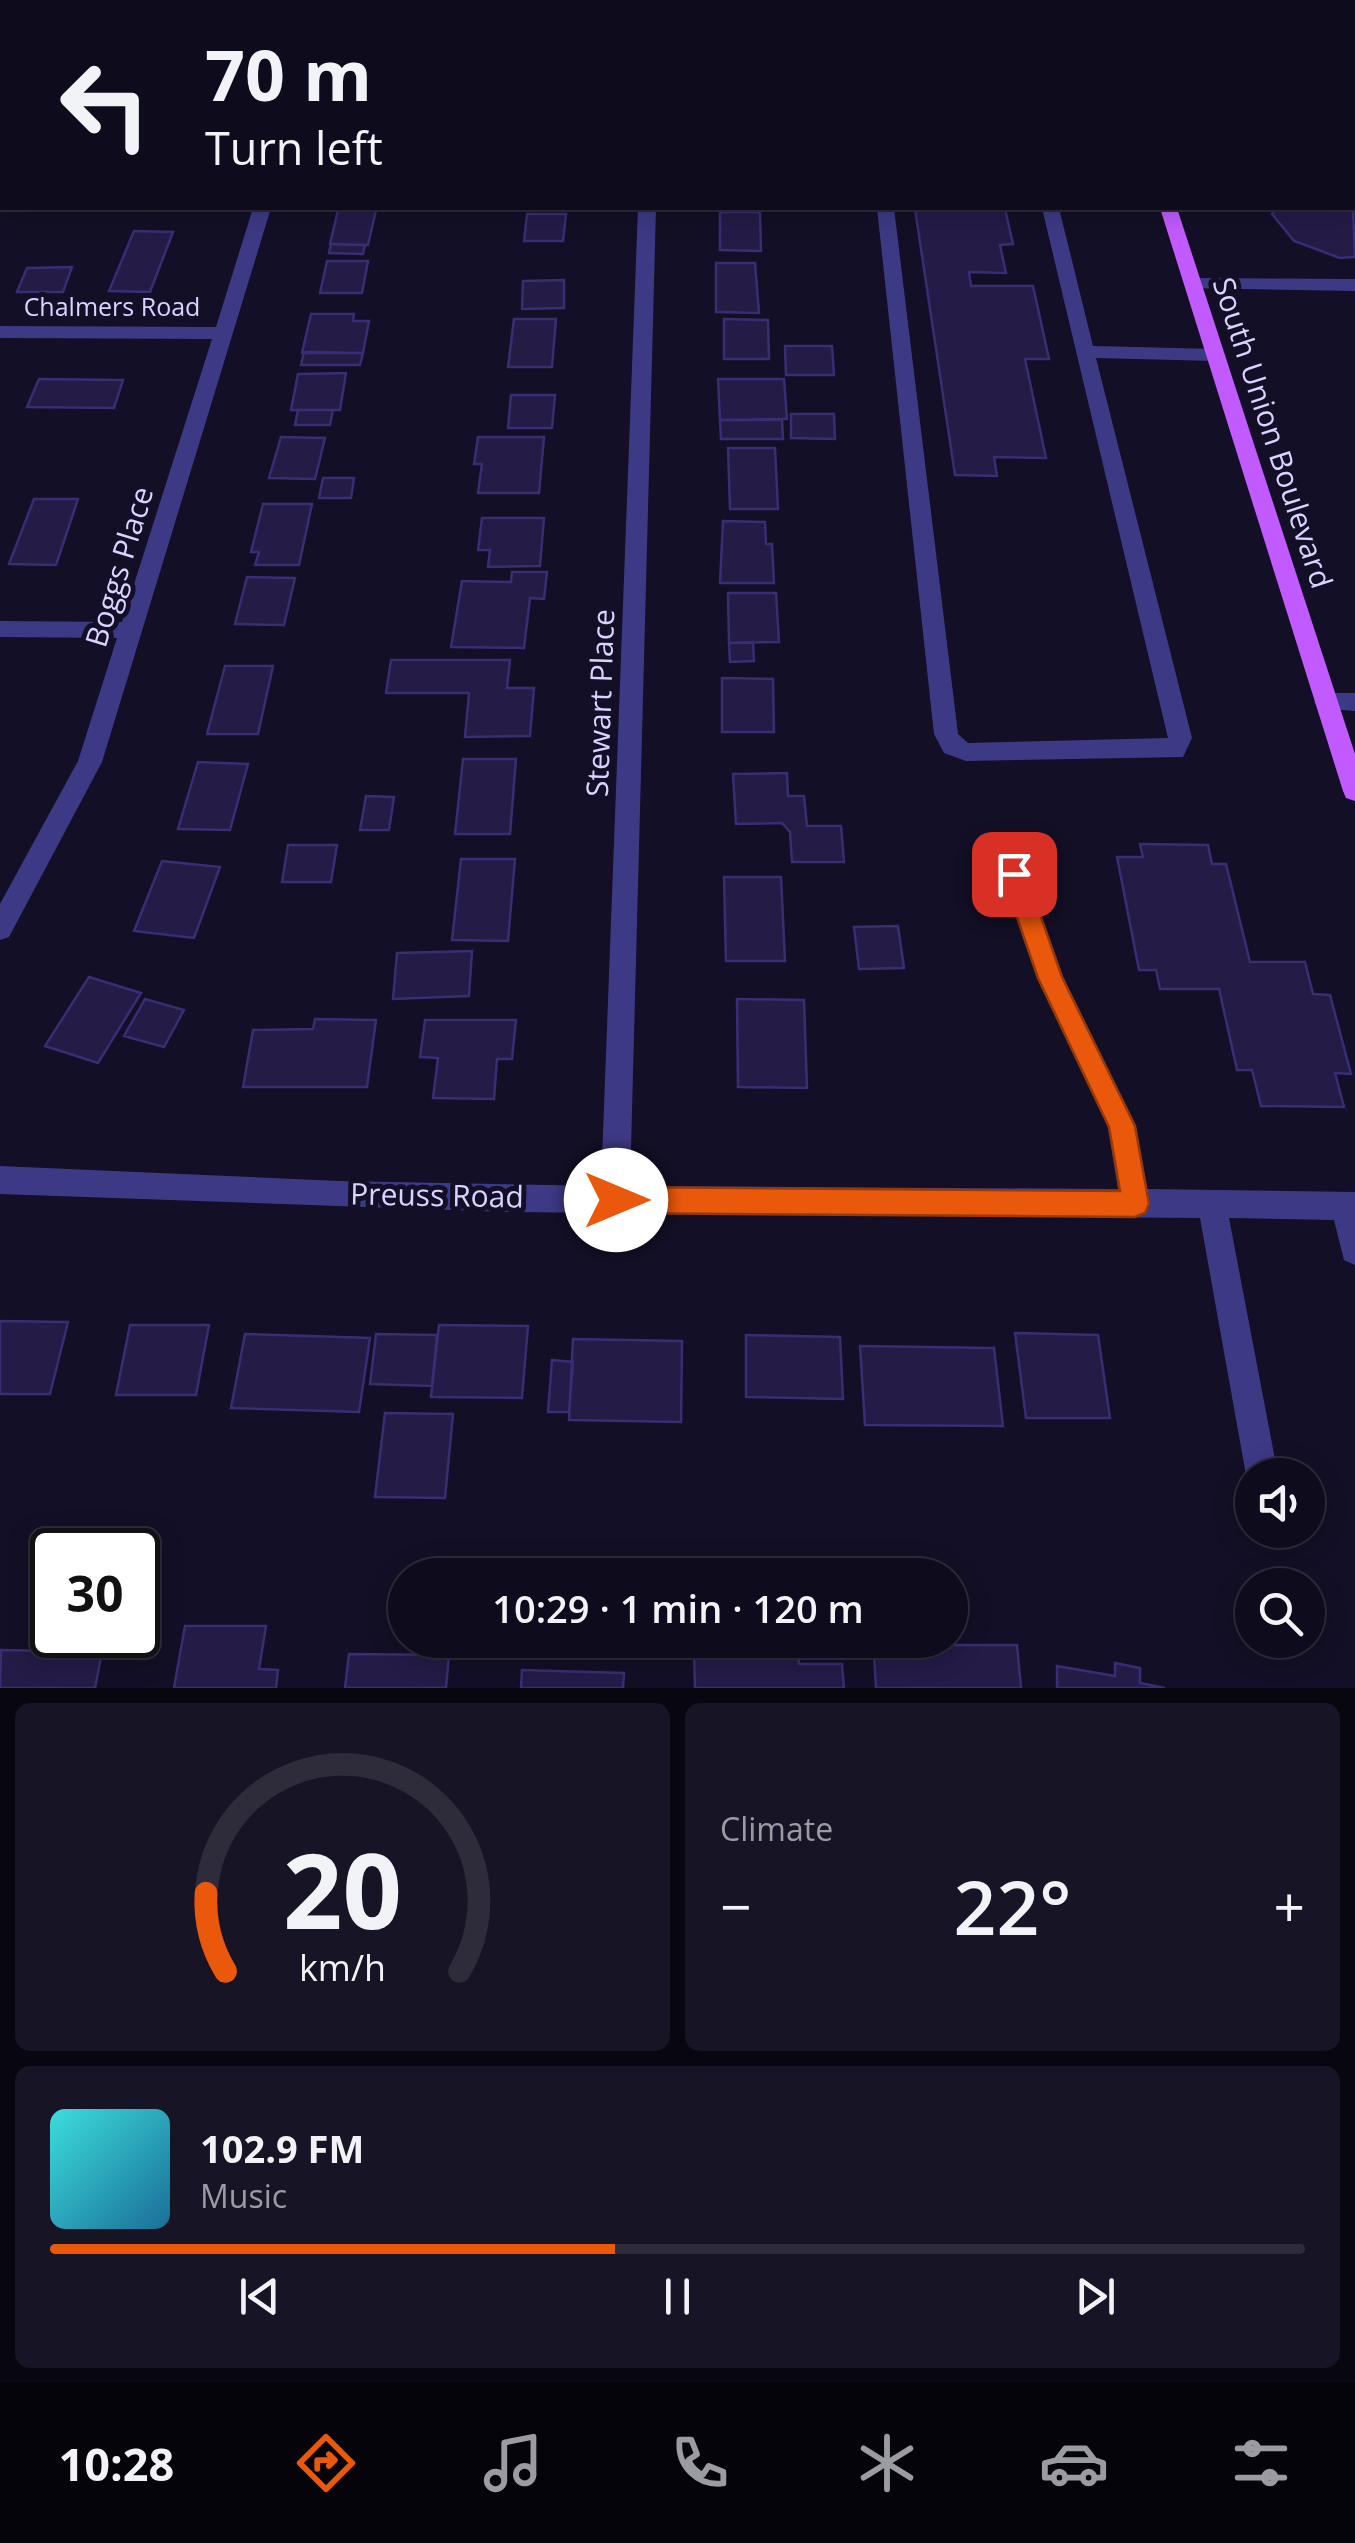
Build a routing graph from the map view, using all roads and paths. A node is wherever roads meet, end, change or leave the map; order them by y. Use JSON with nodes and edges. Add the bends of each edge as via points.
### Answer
{"nodes":[{"id":1,"x":261,"y":210,"type":"edge"},
{"id":2,"x":647,"y":210,"type":"edge"},
{"id":3,"x":884,"y":210,"type":"edge"},
{"id":4,"x":1050,"y":210,"type":"edge"},
{"id":5,"x":1169,"y":210,"type":"edge"},
{"id":6,"x":1192,"y":284,"type":"junction"},
{"id":7,"x":1355,"y":285,"type":"edge"},
{"id":8,"x":0,"y":332,"type":"edge"},
{"id":9,"x":224,"y":332,"type":"junction"},
{"id":10,"x":1086,"y":352,"type":"junction"},
{"id":11,"x":1216,"y":356,"type":"junction"},
{"id":12,"x":0,"y":630,"type":"edge"},
{"id":13,"x":132,"y":630,"type":"junction"},
{"id":14,"x":1326,"y":702,"type":"junction"},
{"id":15,"x":1355,"y":702,"type":"edge"},
{"id":16,"x":1355,"y":791,"type":"edge"},
{"id":17,"x":1008,"y":852,"type":"dead end"},
{"id":18,"x":0,"y":929,"type":"edge"},
{"id":19,"x":0,"y":1180,"type":"edge"},
{"id":20,"x":616,"y":1200,"type":"junction"},
{"id":21,"x":1135,"y":1204,"type":"junction"},
{"id":22,"x":1212,"y":1205,"type":"junction"},
{"id":23,"x":1350,"y":1206,"type":"edge"},
{"id":24,"x":1355,"y":1250,"type":"edge"},
{"id":25,"x":1259,"y":1458,"type":"edge"}],
"edges":[{"from":1,"to":9,"type":"street","name":"Boggs Place"},
{"from":2,"to":20,"type":"street","name":"Stewart Place"},
{"from":3,"to":10,"type":"street","via":[[946,734],[966,752],[1158,753],[1175,750],[1180,738]]},
{"from":4,"to":10,"type":"street"},
{"from":5,"to":6,"type":"main road","name":"South Union Boulevard"},
{"from":6,"to":7,"type":"street"},
{"from":6,"to":11,"type":"main road","name":"South Union Boulevard"},
{"from":8,"to":9,"type":"street","name":"Chalmers Road"},
{"from":9,"to":13,"type":"street","name":"Boggs Place"},
{"from":10,"to":11,"type":"street"},
{"from":11,"to":14,"type":"main road","name":"South Union Boulevard"},
{"from":12,"to":13,"type":"street"},
{"from":13,"to":18,"type":"street","name":"Boggs Place","via":[[90,762]]},
{"from":14,"to":15,"type":"street"},
{"from":14,"to":16,"type":"main road","name":"South Union Boulevard"},
{"from":17,"to":21,"type":"street","via":[[1050,978],[1122,1126]]},
{"from":19,"to":20,"type":"street","name":"Preuss Road"},
{"from":20,"to":21,"type":"street","name":"Preuss Road"},
{"from":21,"to":22,"type":"street","name":"Preuss Road"},
{"from":22,"to":23,"type":"street","name":"Preuss Road"},
{"from":22,"to":25,"type":"street"},
{"from":23,"to":24,"type":"street"}]}
